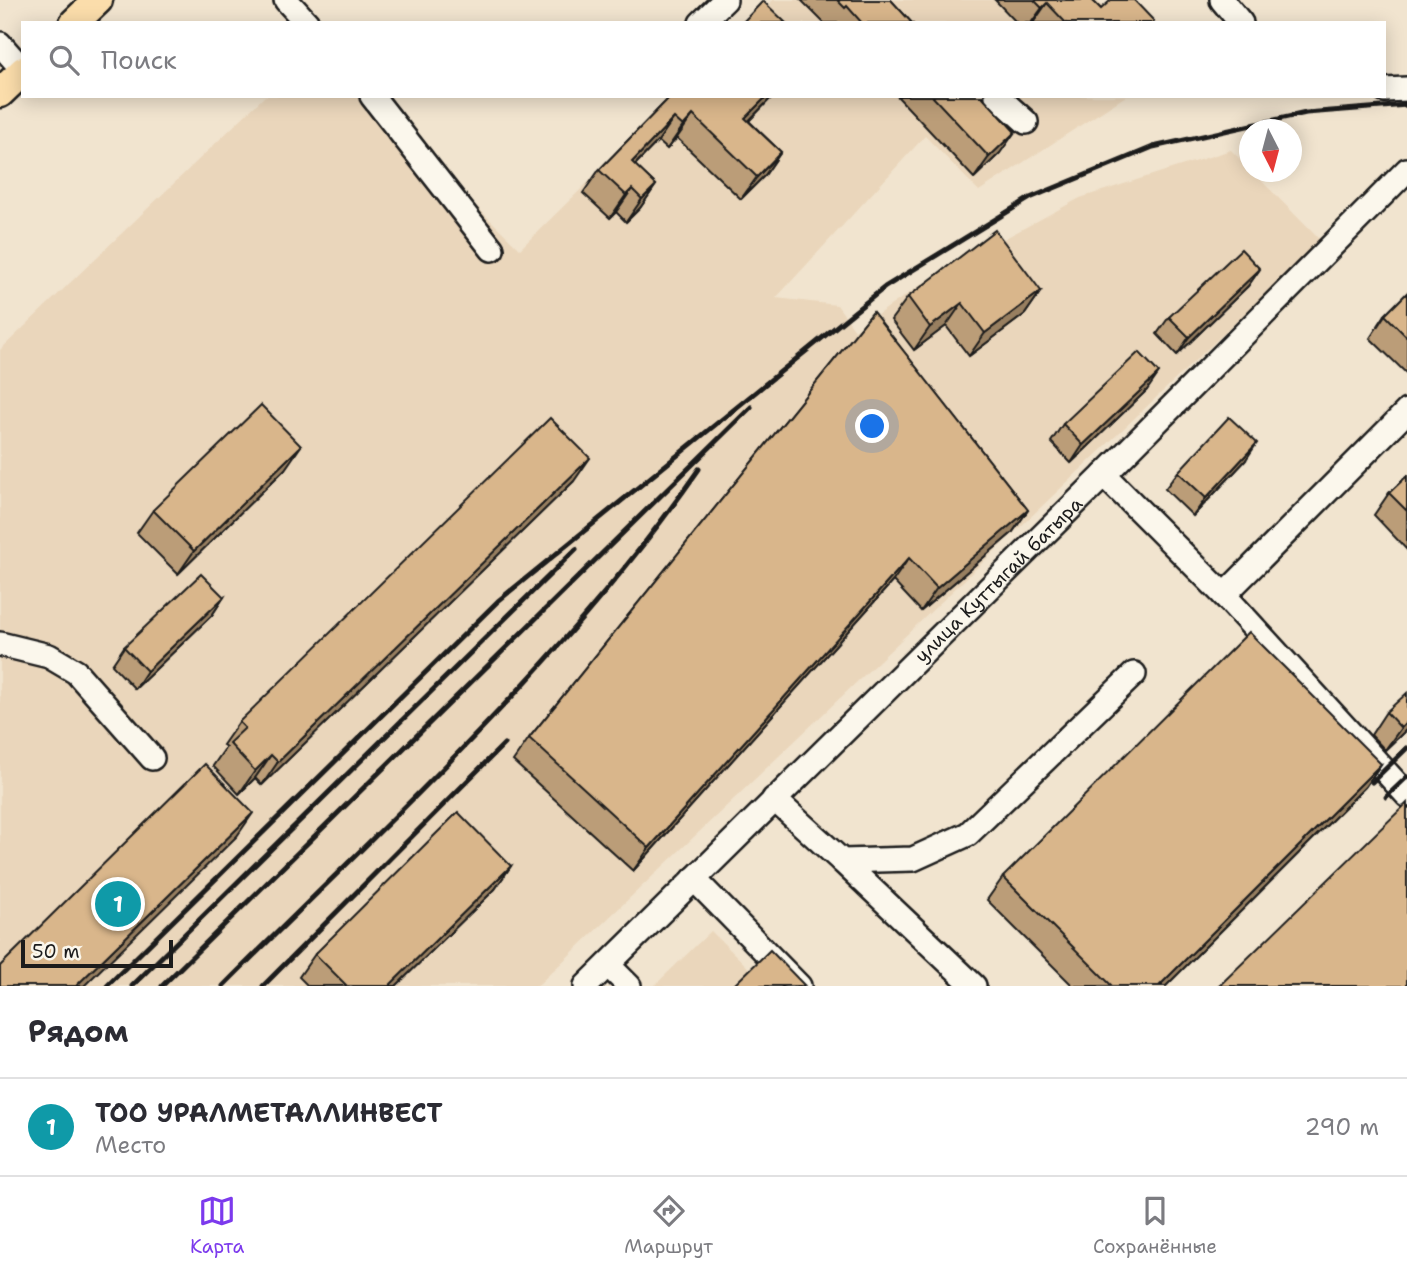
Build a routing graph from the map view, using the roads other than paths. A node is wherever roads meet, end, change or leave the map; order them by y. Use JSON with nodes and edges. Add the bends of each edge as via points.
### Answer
{"nodes":[{"id":1,"x":98,"y":0,"type":"edge"},
{"id":2,"x":286,"y":0,"type":"edge"},
{"id":3,"x":725,"y":0,"type":"edge"},
{"id":4,"x":1222,"y":0,"type":"edge"},
{"id":5,"x":76,"y":21,"type":"edge"},
{"id":6,"x":305,"y":21,"type":"edge"},
{"id":7,"x":703,"y":21,"type":"edge"},
{"id":8,"x":1239,"y":21,"type":"edge"},
{"id":9,"x":0,"y":44,"type":"edge"},
{"id":10,"x":21,"y":68,"type":"edge"},
{"id":11,"x":21,"y":72,"type":"edge"},
{"id":12,"x":1407,"y":89,"type":"edge"},
{"id":13,"x":1386,"y":90,"type":"edge"},
{"id":14,"x":0,"y":93,"type":"edge"},
{"id":15,"x":374,"y":98,"type":"edge"},
{"id":16,"x":999,"y":98,"type":"edge"},
{"id":17,"x":1026,"y":122,"type":"dead end"},
{"id":18,"x":1407,"y":170,"type":"edge"},
{"id":19,"x":492,"y":249,"type":"dead end"},
{"id":20,"x":1407,"y":411,"type":"edge"},
{"id":21,"x":1104,"y":475,"type":"junction"},
{"id":22,"x":1224,"y":595,"type":"junction"},
{"id":23,"x":0,"y":644,"type":"edge"},
{"id":24,"x":1134,"y":674,"type":"dead end"},
{"id":25,"x":152,"y":758,"type":"dead end"},
{"id":26,"x":1407,"y":795,"type":"edge"},
{"id":27,"x":774,"y":799,"type":"junction"},
{"id":28,"x":842,"y":861,"type":"junction"},
{"id":29,"x":694,"y":879,"type":"junction"},
{"id":30,"x":608,"y":965,"type":"junction"},
{"id":31,"x":586,"y":986,"type":"edge"},
{"id":32,"x":629,"y":986,"type":"edge"},
{"id":33,"x":799,"y":986,"type":"edge"},
{"id":34,"x":974,"y":986,"type":"edge"}],
"edges":[{"from":1,"to":5,"type":"main road"},
{"from":2,"to":6,"type":"street"},
{"from":3,"to":7,"type":"street"},
{"from":4,"to":8,"type":"street"},
{"from":9,"to":10,"type":"street"},
{"from":11,"to":14,"type":"main road"},
{"from":12,"to":13,"type":"street"},
{"from":15,"to":19,"type":"street"},
{"from":16,"to":17,"type":"street"},
{"from":18,"to":21,"type":"street","name":"улица Куттыгай батыра"},
{"from":20,"to":22,"type":"street"},
{"from":21,"to":22,"type":"street"},
{"from":21,"to":27,"type":"street","name":"улица Куттыгай батыра"},
{"from":22,"to":26,"type":"street"},
{"from":23,"to":25,"type":"street","via":[[49,656],[76,672]]},
{"from":24,"to":28,"type":"street","via":[[968,834],[913,859]]},
{"from":27,"to":28,"type":"street"},
{"from":27,"to":29,"type":"street","name":"улица Куттыгай батыра"},
{"from":28,"to":34,"type":"street"},
{"from":29,"to":30,"type":"street","name":"улица Куттыгай батыра"},
{"from":29,"to":33,"type":"street"},
{"from":30,"to":31,"type":"street","name":"улица Куттыгай батыра"},
{"from":30,"to":32,"type":"street"}]}
